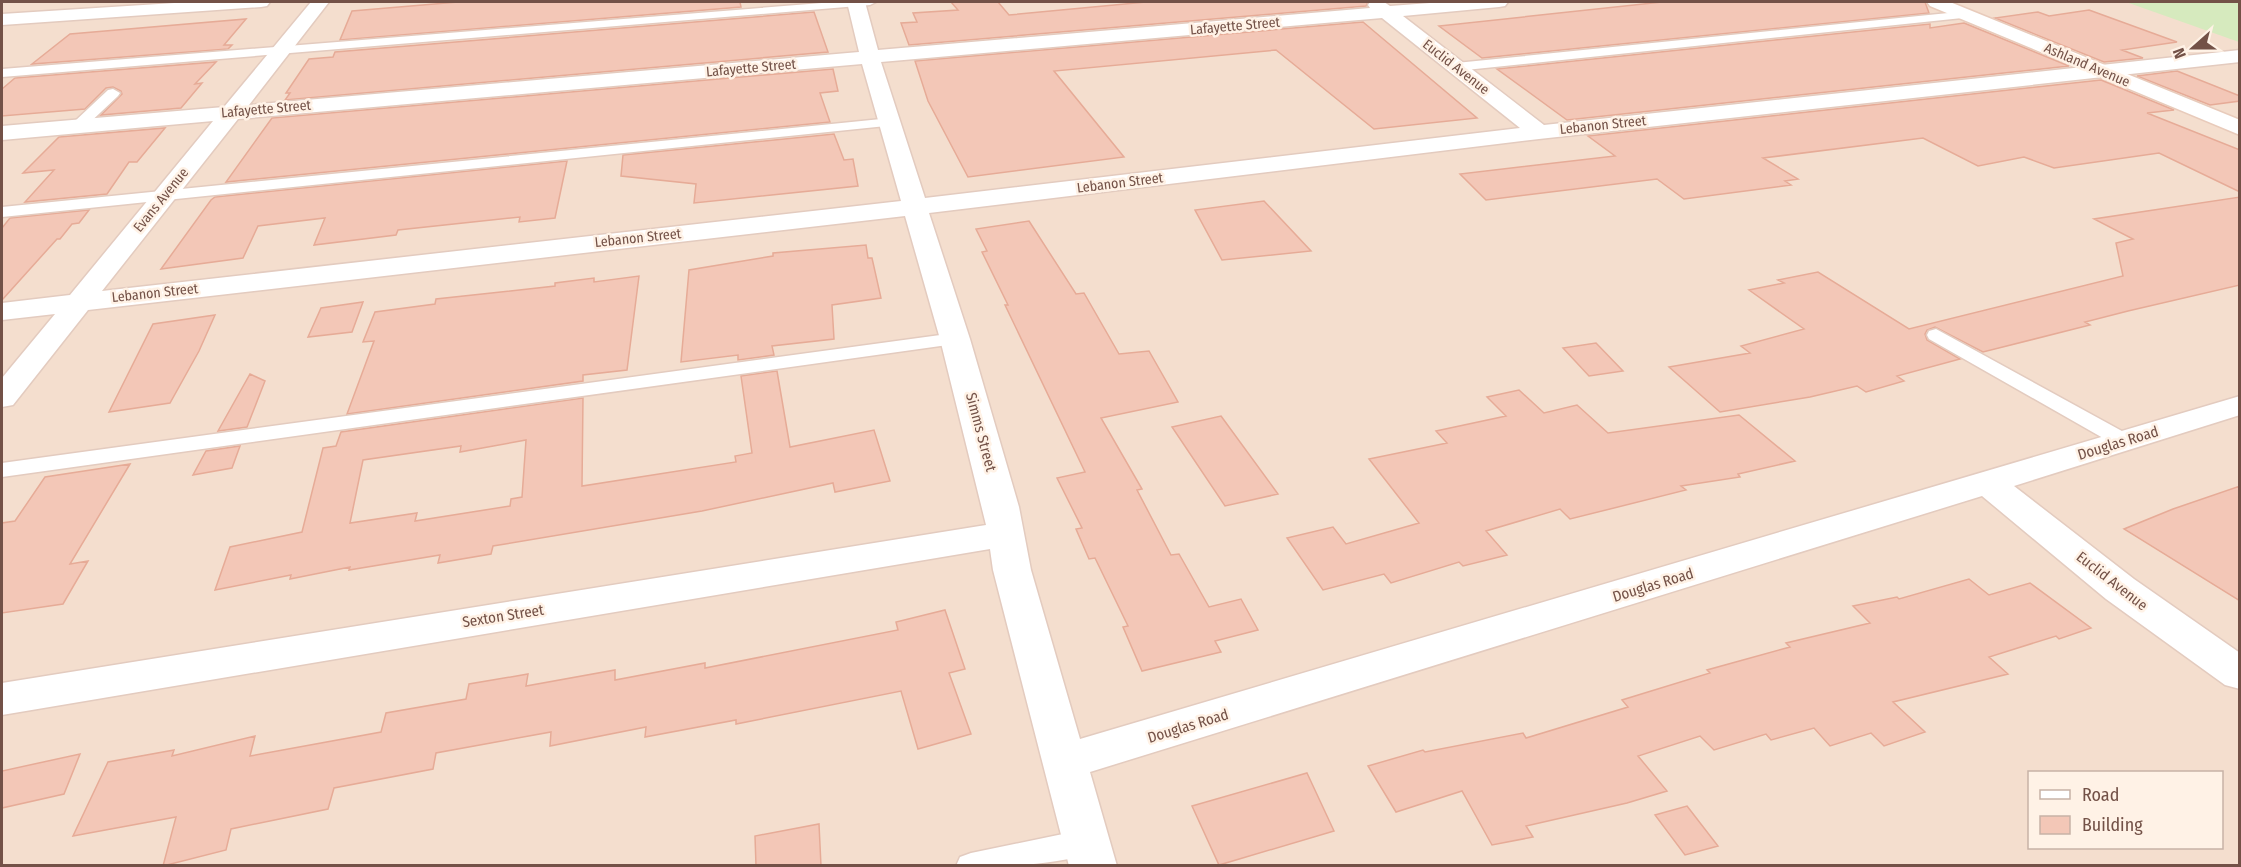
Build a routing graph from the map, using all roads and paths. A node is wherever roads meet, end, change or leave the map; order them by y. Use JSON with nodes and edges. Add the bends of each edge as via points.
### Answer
{"nodes":[{"id":1,"x":52,"y":2,"type":"edge"},
{"id":2,"x":261,"y":2,"type":"edge"},
{"id":3,"x":320,"y":2,"type":"edge"},
{"id":4,"x":861,"y":2,"type":"edge"},
{"id":5,"x":1499,"y":2,"type":"edge"},
{"id":6,"x":1936,"y":2,"type":"edge"},
{"id":7,"x":1379,"y":7,"type":"edge"},
{"id":8,"x":1968,"y":15,"type":"junction"},
{"id":9,"x":31,"y":18,"type":"junction"},
{"id":10,"x":2,"y":20,"type":"edge"},
{"id":11,"x":281,"y":50,"type":"junction"},
{"id":12,"x":2240,"y":57,"type":"edge"},
{"id":13,"x":870,"y":58,"type":"junction"},
{"id":14,"x":1456,"y":67,"type":"junction"},
{"id":15,"x":2103,"y":72,"type":"junction"},
{"id":16,"x":2,"y":73,"type":"edge"},
{"id":17,"x":113,"y":93,"type":"dead end"},
{"id":18,"x":230,"y":112,"type":"junction"},
{"id":19,"x":891,"y":122,"type":"junction"},
{"id":20,"x":79,"y":125,"type":"junction"},
{"id":21,"x":2240,"y":128,"type":"edge"},
{"id":22,"x":1539,"y":132,"type":"junction"},
{"id":23,"x":2,"y":133,"type":"edge"},
{"id":24,"x":166,"y":195,"type":"junction"},
{"id":25,"x":914,"y":207,"type":"junction"},
{"id":26,"x":2,"y":212,"type":"edge"},
{"id":27,"x":77,"y":302,"type":"junction"},
{"id":28,"x":2,"y":311,"type":"edge"},
{"id":29,"x":1936,"y":335,"type":"dead end"},
{"id":30,"x":956,"y":339,"type":"junction"},
{"id":31,"x":2,"y":398,"type":"edge"},
{"id":32,"x":2240,"y":405,"type":"edge"},
{"id":33,"x":2124,"y":441,"type":"junction"},
{"id":34,"x":2,"y":470,"type":"edge"},
{"id":35,"x":1988,"y":483,"type":"junction"},
{"id":36,"x":1006,"y":534,"type":"junction"},
{"id":37,"x":2240,"y":674,"type":"edge"},
{"id":38,"x":2,"y":699,"type":"edge"},
{"id":39,"x":1065,"y":762,"type":"junction"},
{"id":40,"x":1090,"y":854,"type":"edge"},
{"id":41,"x":971,"y":866,"type":"edge"}],
"edges":[{"from":1,"to":9,"type":"street"},
{"from":2,"to":9,"type":"street"},
{"from":3,"to":11,"type":"street","name":"Evans Avenue"},
{"from":4,"to":11,"type":"lane"},
{"from":4,"to":13,"type":"street","name":"Simms Street"},
{"from":5,"to":7,"type":"street","name":"Lafayette Street"},
{"from":6,"to":8,"type":"street","name":"Ashland Avenue"},
{"from":7,"to":13,"type":"street","name":"Lafayette Street"},
{"from":7,"to":14,"type":"street","name":"Euclid Avenue"},
{"from":8,"to":14,"type":"lane"},
{"from":8,"to":15,"type":"street","name":"Ashland Avenue"},
{"from":9,"to":10,"type":"street"},
{"from":11,"to":16,"type":"lane"},
{"from":11,"to":18,"type":"street","name":"Evans Avenue"},
{"from":12,"to":15,"type":"street","name":"Lebanon Street"},
{"from":13,"to":18,"type":"street","name":"Lafayette Street"},
{"from":13,"to":19,"type":"street","name":"Simms Street"},
{"from":14,"to":22,"type":"street","name":"Euclid Avenue"},
{"from":15,"to":21,"type":"street","name":"Ashland Avenue"},
{"from":15,"to":22,"type":"street","name":"Lebanon Street"},
{"from":17,"to":20,"type":"lane"},
{"from":18,"to":20,"type":"street","name":"Lafayette Street"},
{"from":18,"to":24,"type":"street","name":"Evans Avenue"},
{"from":19,"to":24,"type":"lane"},
{"from":19,"to":25,"type":"street","name":"Simms Street"},
{"from":20,"to":23,"type":"street","name":"Lafayette Street"},
{"from":22,"to":25,"type":"street","name":"Lebanon Street"},
{"from":24,"to":26,"type":"lane"},
{"from":24,"to":27,"type":"street","name":"Evans Avenue"},
{"from":25,"to":27,"type":"street","name":"Lebanon Street"},
{"from":25,"to":30,"type":"street","name":"Simms Street"},
{"from":27,"to":28,"type":"street","name":"Lebanon Street"},
{"from":27,"to":31,"type":"street","name":"Evans Avenue"},
{"from":29,"to":33,"type":"lane"},
{"from":30,"to":34,"type":"lane"},
{"from":30,"to":36,"type":"street","name":"Simms Street"},
{"from":32,"to":33,"type":"street","name":"Douglas Road"},
{"from":33,"to":35,"type":"street","name":"Douglas Road"},
{"from":35,"to":37,"type":"street","name":"Euclid Avenue","via":[[2120,589]]},
{"from":35,"to":39,"type":"street","name":"Douglas Road"},
{"from":36,"to":38,"type":"street","name":"Sexton Street"},
{"from":36,"to":39,"type":"street","name":"Simms Street","via":[[1012,570]]},
{"from":39,"to":40,"type":"street","name":"Simms Street"},
{"from":40,"to":41,"type":"lane"}]}
